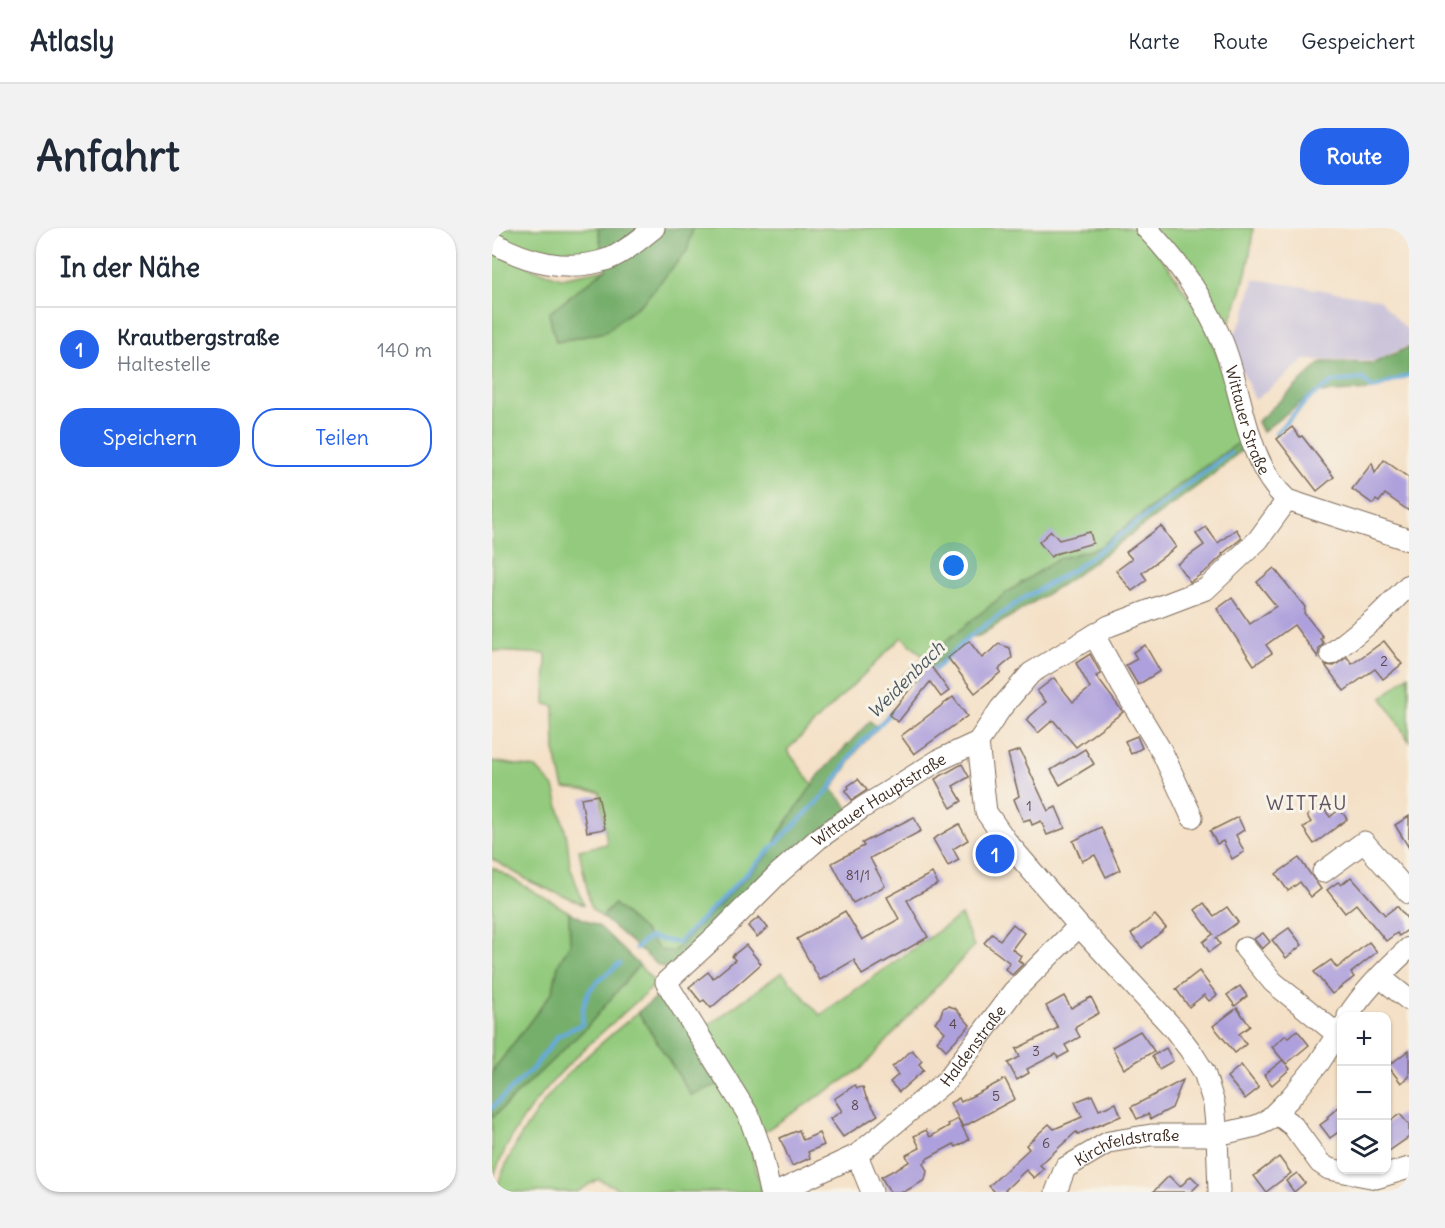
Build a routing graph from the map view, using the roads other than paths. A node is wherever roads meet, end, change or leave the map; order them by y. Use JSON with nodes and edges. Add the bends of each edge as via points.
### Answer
{"nodes":[{"id":1,"x":654,"y":228,"type":"edge"},
{"id":2,"x":1146,"y":228,"type":"edge"},
{"id":3,"x":492,"y":242,"type":"edge"},
{"id":4,"x":1287,"y":500,"type":"junction"},
{"id":5,"x":1409,"y":540,"type":"edge"},
{"id":6,"x":1409,"y":585,"type":"edge"},
{"id":7,"x":1095,"y":635,"type":"junction"},
{"id":8,"x":1331,"y":654,"type":"dead end"},
{"id":9,"x":978,"y":742,"type":"junction"},
{"id":10,"x":1192,"y":816,"type":"dead end"},
{"id":11,"x":1323,"y":872,"type":"dead end"},
{"id":12,"x":1409,"y":893,"type":"edge"},
{"id":13,"x":1079,"y":926,"type":"junction"},
{"id":14,"x":1245,"y":948,"type":"dead end"},
{"id":15,"x":1409,"y":948,"type":"edge"},
{"id":16,"x":1380,"y":977,"type":"junction"},
{"id":17,"x":1409,"y":1000,"type":"edge"},
{"id":18,"x":1351,"y":1012,"type":"edge"},
{"id":19,"x":1337,"y":1023,"type":"edge"},
{"id":20,"x":1337,"y":1034,"type":"edge"},
{"id":21,"x":1276,"y":1113,"type":"junction"},
{"id":22,"x":1217,"y":1135,"type":"junction"},
{"id":23,"x":857,"y":1155,"type":"junction"},
{"id":24,"x":1409,"y":1168,"type":"edge"},
{"id":25,"x":770,"y":1192,"type":"edge"},
{"id":26,"x":778,"y":1192,"type":"edge"},
{"id":27,"x":872,"y":1192,"type":"edge"},
{"id":28,"x":1056,"y":1192,"type":"edge"},
{"id":29,"x":1219,"y":1192,"type":"edge"}],
"edges":[{"from":1,"to":3,"type":"street","via":[[609,259],[586,264],[550,264]]},
{"from":2,"to":4,"type":"street","name":"Wittauer Straße","via":[[1200,295],[1223,343],[1264,474]]},
{"from":4,"to":5,"type":"street"},
{"from":4,"to":7,"type":"street","via":[[1258,540],[1206,589]]},
{"from":6,"to":8,"type":"street"},
{"from":7,"to":9,"type":"street","via":[[1032,673],[1000,708]]},
{"from":7,"to":10,"type":"street","via":[[1163,754]]},
{"from":9,"to":13,"type":"street","via":[[986,812]]},
{"from":9,"to":25,"type":"street","name":"Wittauer Hauptstraße","via":[[930,766],[818,839],[666,982],[748,1116]]},
{"from":11,"to":12,"type":"street","via":[[1364,842]]},
{"from":13,"to":22,"type":"street","via":[[1190,1050],[1204,1072],[1214,1104]]},
{"from":13,"to":23,"type":"street","name":"Haldenstraße","via":[[1013,992],[947,1080]]},
{"from":14,"to":19,"type":"street","via":[[1273,982]]},
{"from":15,"to":16,"type":"street"},
{"from":16,"to":17,"type":"street"},
{"from":16,"to":18,"type":"street"},
{"from":20,"to":21,"type":"street","via":[[1319,1063]]},
{"from":21,"to":22,"type":"street","name":"Kirchfeldstraße","via":[[1256,1126]]},
{"from":21,"to":24,"type":"street","via":[[1293,1126],[1329,1169],[1376,1178]]},
{"from":22,"to":28,"type":"street","name":"Kirchfeldstraße","via":[[1151,1135],[1109,1142],[1065,1168]]},
{"from":22,"to":29,"type":"street"},
{"from":23,"to":26,"type":"street","name":"Haldenstraße"},
{"from":23,"to":27,"type":"street"}]}
